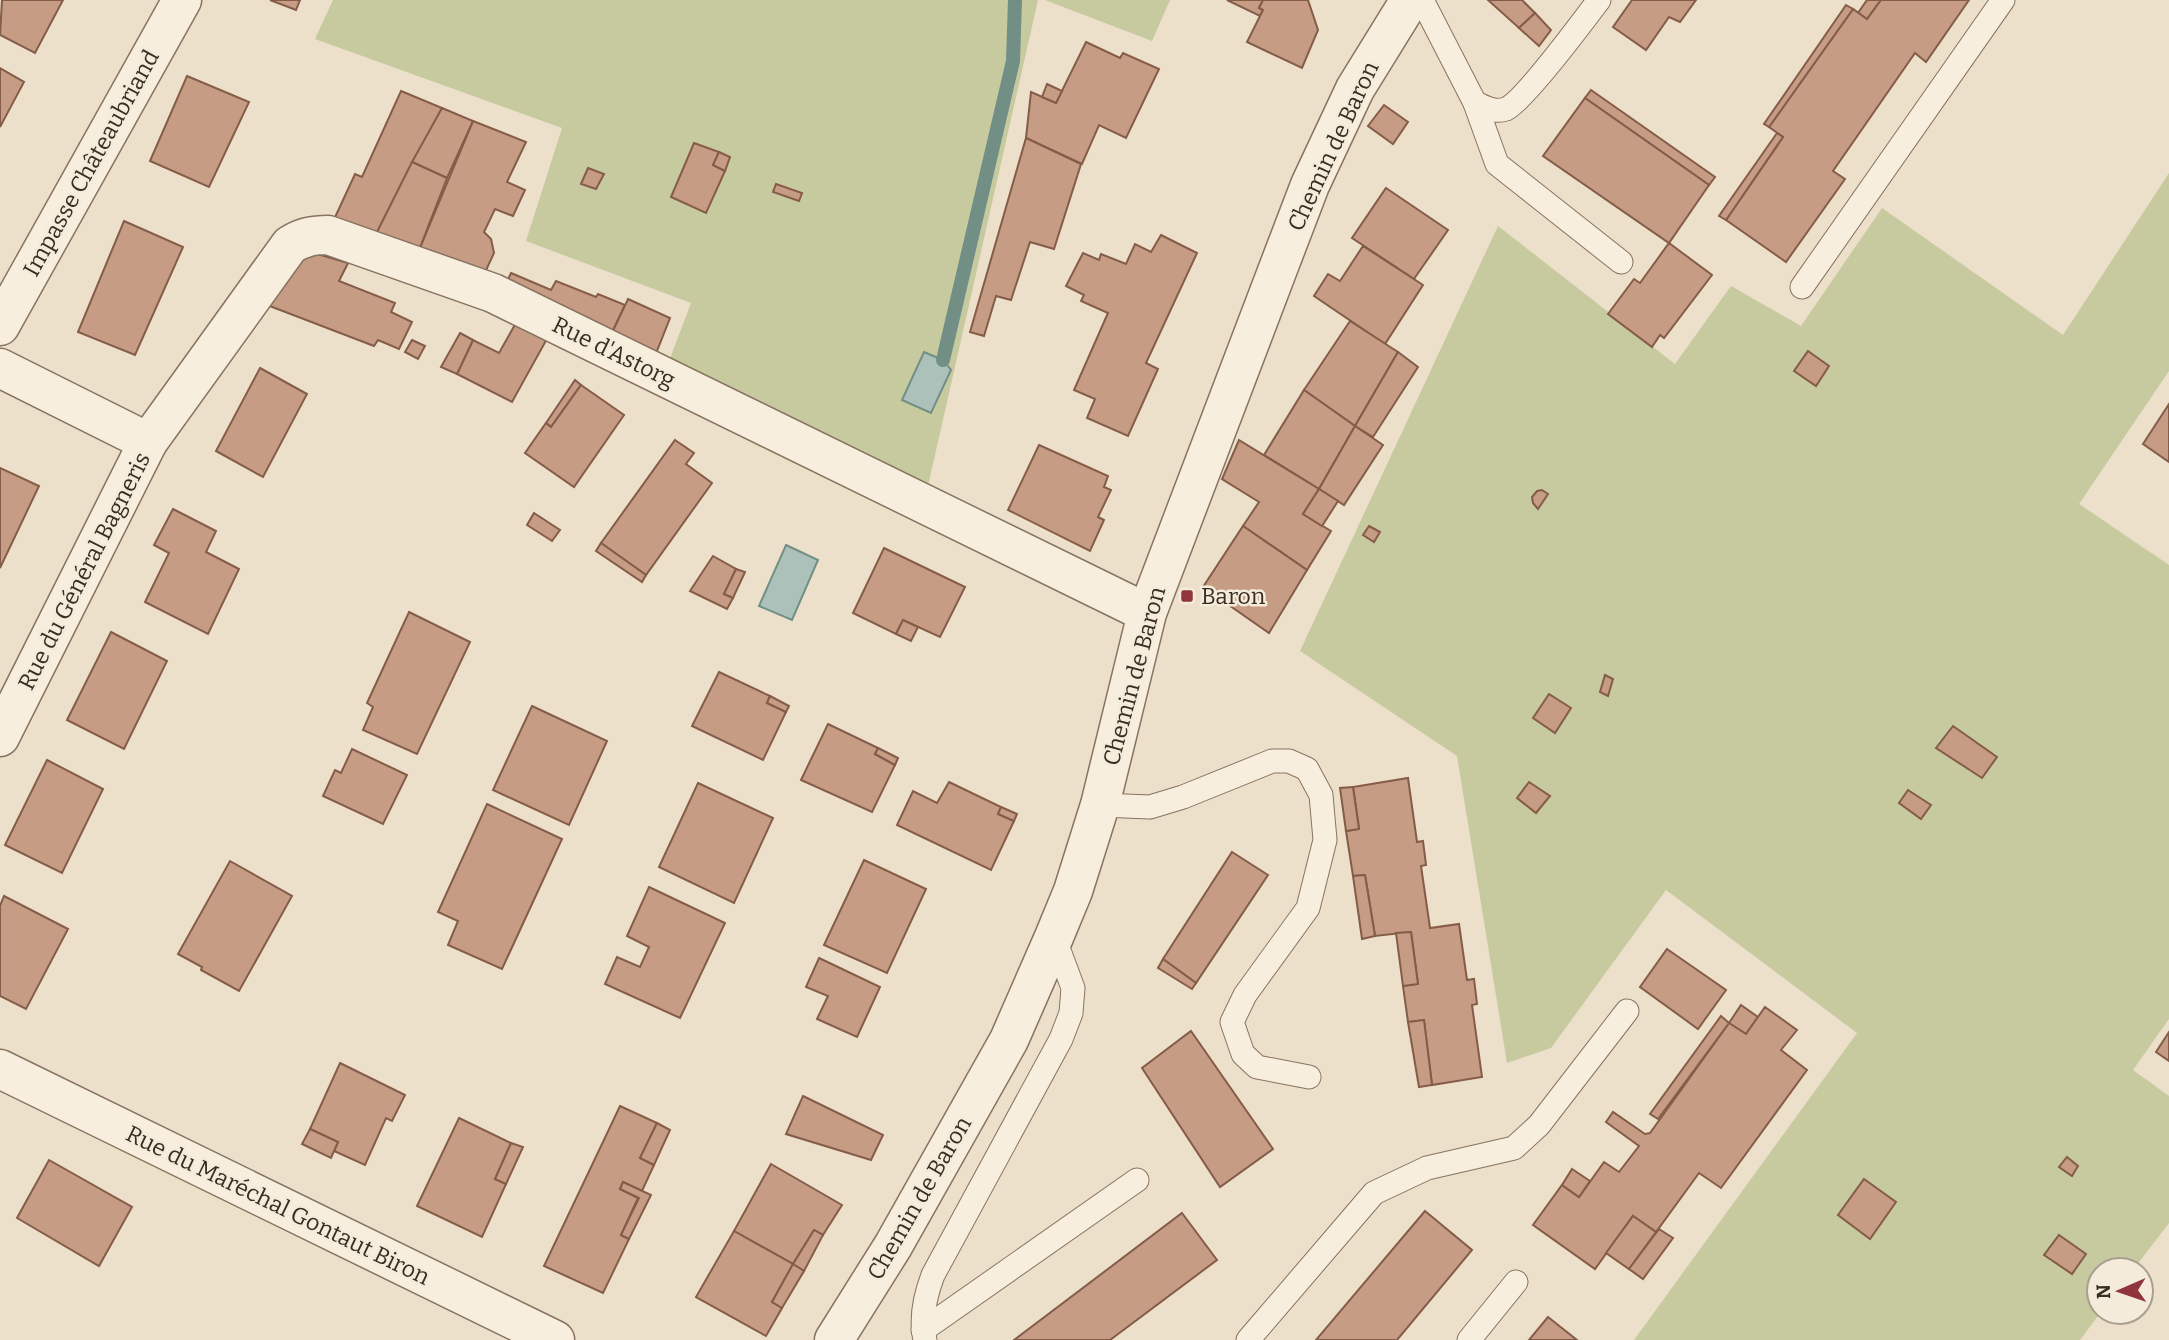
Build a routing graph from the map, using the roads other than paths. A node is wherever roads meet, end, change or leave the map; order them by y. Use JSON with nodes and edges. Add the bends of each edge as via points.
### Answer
{"nodes":[{"id":1,"x":182,"y":0,"type":"edge"},
{"id":2,"x":1410,"y":0,"type":"edge"},
{"id":3,"x":1422,"y":0,"type":"edge"},
{"id":4,"x":1599,"y":0,"type":"edge"},
{"id":5,"x":2003,"y":0,"type":"edge"},
{"id":6,"x":1475,"y":103,"type":"junction"},
{"id":7,"x":1621,"y":262,"type":"dead end"},
{"id":8,"x":1802,"y":288,"type":"dead end"},
{"id":9,"x":0,"y":326,"type":"edge"},
{"id":10,"x":0,"y":368,"type":"edge"},
{"id":11,"x":148,"y":442,"type":"junction"},
{"id":12,"x":1147,"y":613,"type":"junction"},
{"id":13,"x":0,"y":737,"type":"edge"},
{"id":14,"x":1100,"y":805,"type":"junction"},
{"id":15,"x":1054,"y":937,"type":"junction"},
{"id":16,"x":1627,"y":1011,"type":"dead end"},
{"id":17,"x":0,"y":1069,"type":"edge"},
{"id":18,"x":1309,"y":1077,"type":"dead end"},
{"id":19,"x":1137,"y":1180,"type":"dead end"},
{"id":20,"x":1516,"y":1282,"type":"dead end"},
{"id":21,"x":924,"y":1335,"type":"edge"},
{"id":22,"x":555,"y":1340,"type":"edge"},
{"id":23,"x":834,"y":1340,"type":"edge"},
{"id":24,"x":1248,"y":1340,"type":"edge"},
{"id":25,"x":1469,"y":1340,"type":"edge"}],
"edges":[{"from":1,"to":9,"type":"street","name":"Impasse Châteaubriand"},
{"from":2,"to":12,"type":"street","name":"Chemin de Baron","via":[[1355,89],[1310,185]]},
{"from":3,"to":6,"type":"lane"},
{"from":4,"to":6,"type":"lane","via":[[1507,108],[1492,111]]},
{"from":5,"to":8,"type":"lane"},
{"from":6,"to":7,"type":"lane","via":[[1497,164]]},
{"from":10,"to":11,"type":"street"},
{"from":11,"to":12,"type":"street","name":"Rue d'Astorg","via":[[290,245],[302,237],[328,235],[494,293]]},
{"from":11,"to":13,"type":"street","name":"Rue du Général Bagneris"},
{"from":12,"to":14,"type":"street","name":"Chemin de Baron"},
{"from":14,"to":15,"type":"street","name":"Chemin de Baron"},
{"from":14,"to":18,"type":"lane","via":[[1150,807],[1272,761],[1289,761],[1307,769],[1321,795],[1325,840],[1308,908],[1245,995],[1232,1022],[1243,1054],[1257,1067]]},
{"from":15,"to":21,"type":"lane","via":[[1073,988],[1072,1013],[933,1275],[925,1297]]},
{"from":15,"to":23,"type":"street","name":"Chemin de Baron","via":[[1009,1040],[893,1246]]},
{"from":16,"to":24,"type":"lane","via":[[1539,1125],[1514,1148],[1427,1168],[1374,1193]]},
{"from":17,"to":22,"type":"street","name":"Rue du Maréchal Gontaut Biron"},
{"from":19,"to":21,"type":"lane"},
{"from":20,"to":25,"type":"lane"}]}
